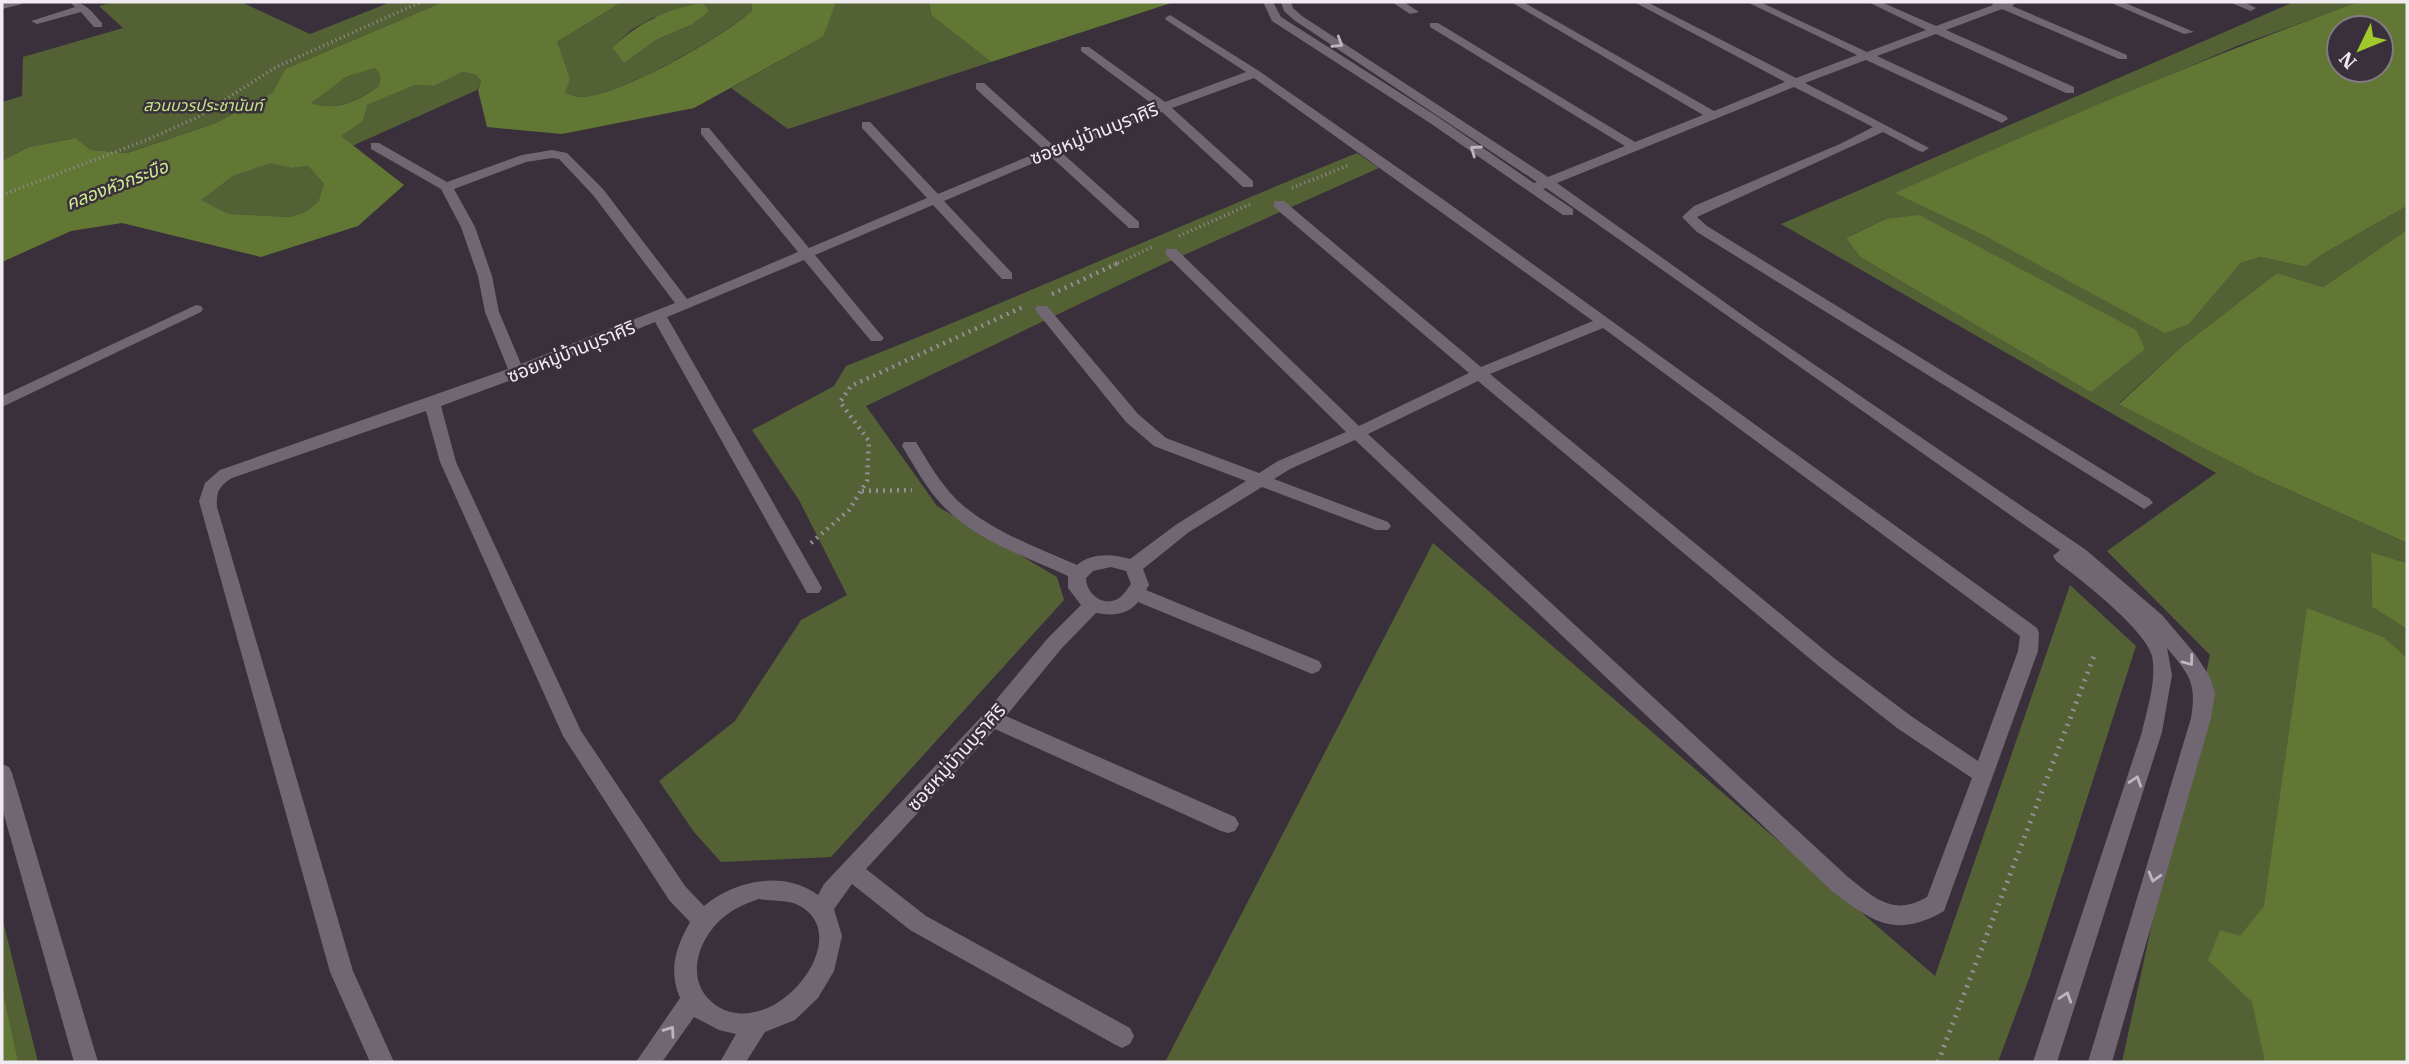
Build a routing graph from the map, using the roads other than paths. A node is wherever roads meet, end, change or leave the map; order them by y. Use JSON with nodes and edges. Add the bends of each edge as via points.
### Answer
{"nodes":[{"id":1,"x":18,"y":2,"type":"edge"},
{"id":2,"x":1268,"y":2,"type":"edge"},
{"id":3,"x":1286,"y":2,"type":"edge"},
{"id":4,"x":1397,"y":2,"type":"edge"},
{"id":5,"x":1516,"y":2,"type":"edge"},
{"id":6,"x":1639,"y":2,"type":"edge"},
{"id":7,"x":1752,"y":2,"type":"edge"},
{"id":8,"x":1873,"y":2,"type":"edge"},
{"id":9,"x":2114,"y":2,"type":"edge"},
{"id":10,"x":2234,"y":2,"type":"edge"},
{"id":11,"x":2002,"y":3,"type":"edge"},
{"id":12,"x":79,"y":5,"type":"edge"},
{"id":13,"x":2,"y":6,"type":"edge"},
{"id":14,"x":2251,"y":8,"type":"dead end"},
{"id":15,"x":1414,"y":12,"type":"dead end"},
{"id":16,"x":1170,"y":18,"type":"dead end"},
{"id":17,"x":1298,"y":18,"type":"junction"},
{"id":18,"x":37,"y":20,"type":"dead end"},
{"id":19,"x":1282,"y":22,"type":"junction"},
{"id":20,"x":98,"y":25,"type":"dead end"},
{"id":21,"x":1434,"y":25,"type":"dead end"},
{"id":22,"x":1934,"y":29,"type":"junction"},
{"id":23,"x":2188,"y":32,"type":"dead end"},
{"id":24,"x":1085,"y":49,"type":"dead end"},
{"id":25,"x":1864,"y":56,"type":"junction"},
{"id":26,"x":2123,"y":57,"type":"dead end"},
{"id":27,"x":1382,"y":71,"type":"junction"},
{"id":28,"x":1255,"y":73,"type":"junction"},
{"id":29,"x":1366,"y":77,"type":"junction"},
{"id":30,"x":1793,"y":83,"type":"junction"},
{"id":31,"x":980,"y":86,"type":"dead end"},
{"id":32,"x":2070,"y":90,"type":"dead end"},
{"id":33,"x":1162,"y":106,"type":"junction"},
{"id":34,"x":1714,"y":116,"type":"junction"},
{"id":35,"x":2002,"y":119,"type":"dead end"},
{"id":36,"x":866,"y":125,"type":"dead end"},
{"id":37,"x":1881,"y":128,"type":"junction"},
{"id":38,"x":705,"y":131,"type":"dead end"},
{"id":39,"x":375,"y":146,"type":"dead end"},
{"id":40,"x":1636,"y":148,"type":"junction"},
{"id":41,"x":1923,"y":148,"type":"dead end"},
{"id":42,"x":1051,"y":150,"type":"junction"},
{"id":43,"x":1248,"y":184,"type":"dead end"},
{"id":44,"x":1539,"y":185,"type":"junction"},
{"id":45,"x":446,"y":187,"type":"junction"},
{"id":46,"x":934,"y":198,"type":"junction"},
{"id":47,"x":1279,"y":204,"type":"dead end"},
{"id":48,"x":1134,"y":225,"type":"dead end"},
{"id":49,"x":1171,"y":252,"type":"dead end"},
{"id":50,"x":805,"y":253,"type":"junction"},
{"id":51,"x":1007,"y":276,"type":"dead end"},
{"id":52,"x":684,"y":305,"type":"junction"},
{"id":53,"x":197,"y":309,"type":"dead end"},
{"id":54,"x":1042,"y":310,"type":"dead end"},
{"id":55,"x":659,"y":316,"type":"junction"},
{"id":56,"x":1602,"y":323,"type":"junction"},
{"id":57,"x":876,"y":338,"type":"dead end"},
{"id":58,"x":517,"y":373,"type":"junction"},
{"id":59,"x":1478,"y":375,"type":"junction"},
{"id":60,"x":2,"y":402,"type":"edge"},
{"id":61,"x":432,"y":403,"type":"junction"},
{"id":62,"x":1357,"y":433,"type":"junction"},
{"id":63,"x":910,"y":446,"type":"dead end"},
{"id":64,"x":1259,"y":481,"type":"junction"},
{"id":65,"x":2144,"y":503,"type":"dead end"},
{"id":66,"x":1382,"y":526,"type":"dead end"},
{"id":67,"x":1133,"y":567,"type":"junction"},
{"id":68,"x":1079,"y":573,"type":"junction"},
{"id":69,"x":813,"y":588,"type":"dead end"},
{"id":70,"x":1137,"y":594,"type":"junction"},
{"id":71,"x":1092,"y":606,"type":"junction"},
{"id":72,"x":1312,"y":666,"type":"dead end"},
{"id":73,"x":992,"y":719,"type":"junction"},
{"id":74,"x":2,"y":774,"type":"edge"},
{"id":75,"x":1984,"y":775,"type":"junction"},
{"id":76,"x":1228,"y":824,"type":"dead end"},
{"id":77,"x":851,"y":870,"type":"junction"},
{"id":78,"x":822,"y":909,"type":"junction"},
{"id":79,"x":705,"y":922,"type":"junction"},
{"id":80,"x":692,"y":1000,"type":"junction"},
{"id":81,"x":757,"y":1023,"type":"junction"},
{"id":82,"x":1122,"y":1036,"type":"dead end"},
{"id":83,"x":86,"y":1062,"type":"edge"},
{"id":84,"x":382,"y":1062,"type":"edge"},
{"id":85,"x":648,"y":1062,"type":"edge"},
{"id":86,"x":732,"y":1062,"type":"edge"},
{"id":87,"x":2045,"y":1062,"type":"edge"},
{"id":88,"x":2100,"y":1062,"type":"edge"}],
"edges":[{"from":1,"to":13,"type":"street"},
{"from":2,"to":19,"type":"street"},
{"from":3,"to":17,"type":"street"},
{"from":4,"to":15,"type":"street"},
{"from":5,"to":34,"type":"street"},
{"from":6,"to":30,"type":"street"},
{"from":7,"to":25,"type":"street"},
{"from":8,"to":22,"type":"street"},
{"from":9,"to":23,"type":"street"},
{"from":10,"to":14,"type":"street"},
{"from":11,"to":22,"type":"street"},
{"from":11,"to":26,"type":"street"},
{"from":12,"to":18,"type":"street"},
{"from":12,"to":20,"type":"street"},
{"from":16,"to":28,"type":"street"},
{"from":17,"to":19,"type":"street"},
{"from":17,"to":27,"type":"street","one_way":true},
{"from":19,"to":29,"type":"street"},
{"from":21,"to":40,"type":"street"},
{"from":22,"to":25,"type":"street"},
{"from":22,"to":32,"type":"street"},
{"from":24,"to":33,"type":"street"},
{"from":25,"to":30,"type":"street"},
{"from":25,"to":35,"type":"street"},
{"from":27,"to":29,"type":"street"},
{"from":27,"to":44,"type":"street","via":[[1447,112]]},
{"from":28,"to":33,"type":"street","name":"ซอยหมู่บ้านบุราศิริ"},
{"from":28,"to":56,"type":"street"},
{"from":44,"to":29,"type":"street","one_way":true},
{"from":30,"to":34,"type":"street"},
{"from":30,"to":37,"type":"street"},
{"from":31,"to":42,"type":"street"},
{"from":33,"to":42,"type":"street","name":"ซอยหมู่บ้านบุราศิริ"},
{"from":33,"to":43,"type":"street"},
{"from":34,"to":40,"type":"street"},
{"from":36,"to":46,"type":"street"},
{"from":37,"to":41,"type":"street"},
{"from":37,"to":65,"type":"street","via":[[1689,217],[1713,237]]},
{"from":38,"to":50,"type":"street"},
{"from":39,"to":45,"type":"street"},
{"from":40,"to":44,"type":"street"},
{"from":42,"to":46,"type":"street","name":"ซอยหมู่บ้านบุราศิริ"},
{"from":42,"to":48,"type":"street"},
{"from":87,"to":44,"type":"street","one_way":true,"via":[[2152,732],[2161,682],[2159,646],[2069,561]]},
{"from":44,"to":88,"type":"street","one_way":true,"via":[[2080,555],[2155,620],[2200,677],[2206,693],[2201,718]]},
{"from":45,"to":52,"type":"street","via":[[530,158],[563,156],[598,192]]},
{"from":45,"to":58,"type":"street","via":[[468,227],[492,312]]},
{"from":46,"to":50,"type":"street","name":"ซอยหมู่บ้านบุราศิริ"},
{"from":46,"to":51,"type":"street"},
{"from":47,"to":59,"type":"street"},
{"from":49,"to":62,"type":"street"},
{"from":50,"to":52,"type":"street","name":"ซอยหมู่บ้านบุราศิริ"},
{"from":50,"to":57,"type":"street"},
{"from":52,"to":55,"type":"street","name":"ซอยหมู่บ้านบุราศิริ"},
{"from":53,"to":60,"type":"street"},
{"from":54,"to":64,"type":"street","via":[[1132,418],[1160,442]]},
{"from":55,"to":58,"type":"street","name":"ซอยหมู่บ้านบุราศิริ"},
{"from":55,"to":69,"type":"street"},
{"from":56,"to":59,"type":"street"},
{"from":56,"to":75,"type":"street","via":[[2030,633],[2028,651]]},
{"from":58,"to":61,"type":"street","name":"ซอยหมู่บ้านบุราศิริ"},
{"from":59,"to":62,"type":"street"},
{"from":59,"to":75,"type":"street","via":[[1827,663],[1936,746]]},
{"from":61,"to":79,"type":"street","via":[[448,462],[573,736],[677,893]]},
{"from":61,"to":84,"type":"street","name":"ซอยหมู่บ้านบุราศิริ","via":[[226,474],[213,482],[207,494],[342,972]]},
{"from":62,"to":64,"type":"street"},
{"from":62,"to":75,"type":"street","via":[[1840,884],[1873,909],[1896,918],[1920,916],[1936,904]]},
{"from":63,"to":68,"type":"street","via":[[958,510]]},
{"from":64,"to":66,"type":"street"},
{"from":64,"to":67,"type":"street","via":[[1183,528]]},
{"from":67,"to":68,"type":"street","via":[[1098,561]]},
{"from":67,"to":70,"type":"street","via":[[1139,576]]},
{"from":68,"to":71,"type":"street","via":[[1077,592]]},
{"from":70,"to":71,"type":"street","via":[[1117,607]]},
{"from":70,"to":72,"type":"street"},
{"from":71,"to":73,"type":"street","name":"ซอยหมู่บ้านบุราศิริ"},
{"from":73,"to":76,"type":"street"},
{"from":73,"to":77,"type":"street","name":"ซอยหมู่บ้านบุราศิริ"},
{"from":74,"to":83,"type":"street"},
{"from":77,"to":78,"type":"street","name":"ซอยหมู่บ้านบุราศิริ"},
{"from":77,"to":82,"type":"street","via":[[918,923]]},
{"from":78,"to":79,"type":"street","via":[[805,895],[784,889],[760,890],[735,897]]},
{"from":78,"to":81,"type":"street","via":[[831,929],[831,951],[822,975],[806,997],[784,1013]]},
{"from":79,"to":80,"type":"street","via":[[685,956],[684,979]]},
{"from":80,"to":81,"type":"street","via":[[708,1016],[731,1023]]},
{"from":85,"to":80,"type":"street","one_way":true},
{"from":81,"to":86,"type":"street"}]}
